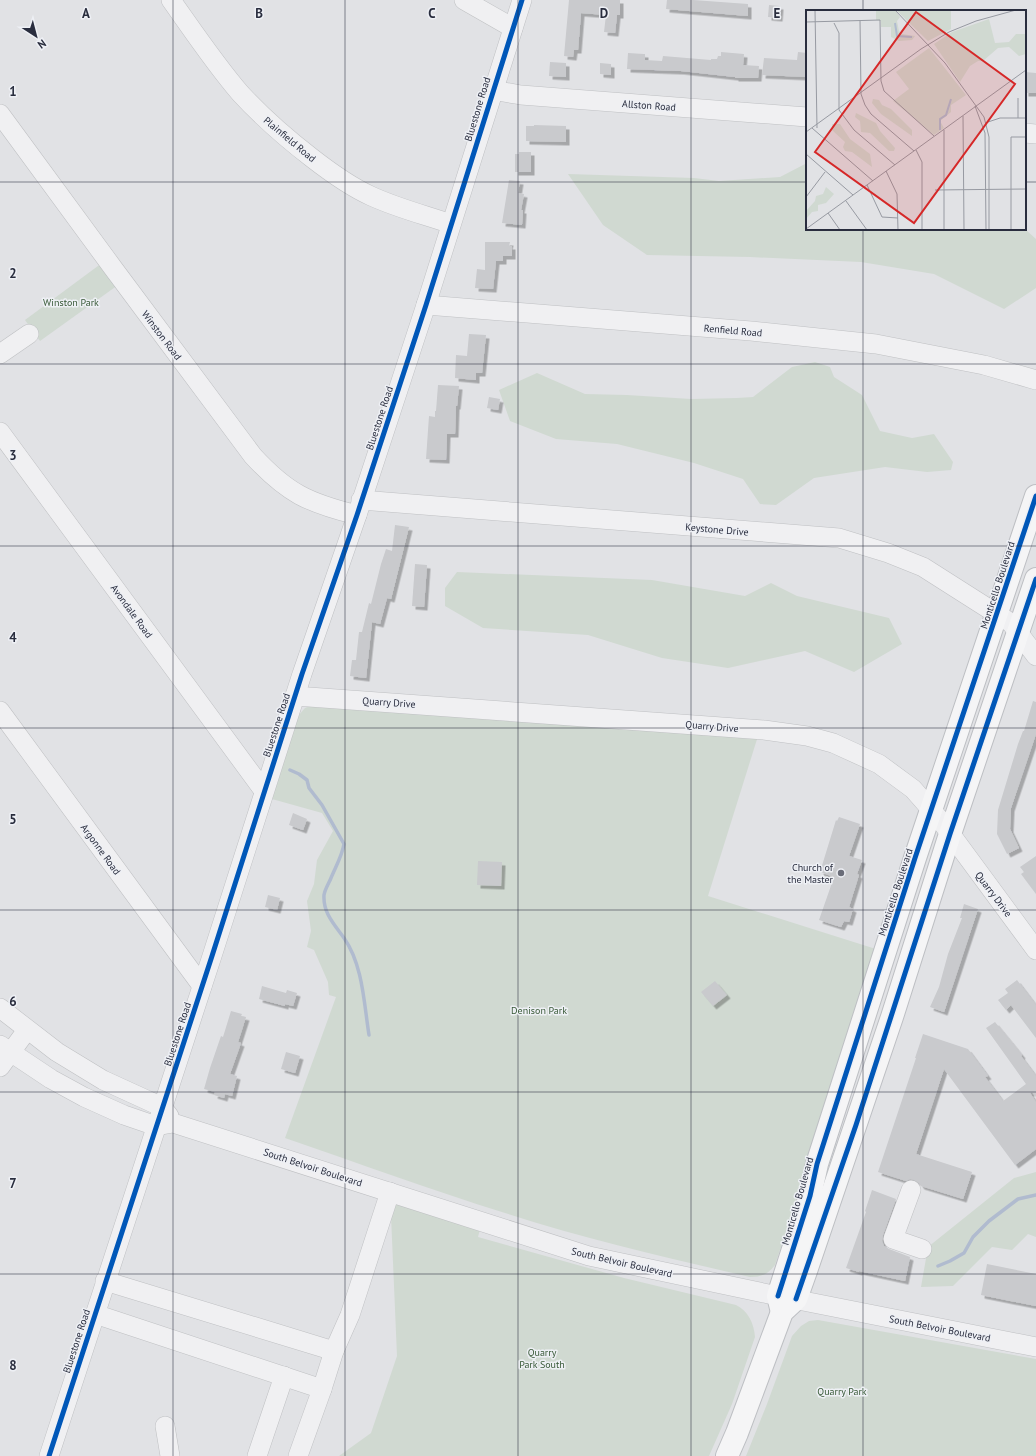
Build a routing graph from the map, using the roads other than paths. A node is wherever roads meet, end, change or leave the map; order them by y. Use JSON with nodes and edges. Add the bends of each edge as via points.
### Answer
{"nodes":[{"id":1,"x":171,"y":0,"type":"edge"},
{"id":2,"x":464,"y":0,"type":"edge"},
{"id":3,"x":522,"y":0,"type":"edge"},
{"id":4,"x":513,"y":28,"type":"junction"},
{"id":5,"x":492,"y":90,"type":"junction"},
{"id":6,"x":0,"y":114,"type":"edge"},
{"id":7,"x":806,"y":117,"type":"edge"},
{"id":8,"x":1026,"y":133,"type":"edge"},
{"id":9,"x":1036,"y":134,"type":"edge"},
{"id":10,"x":451,"y":224,"type":"junction"},
{"id":11,"x":426,"y":305,"type":"junction"},
{"id":12,"x":29,"y":334,"type":"dead end"},
{"id":13,"x":0,"y":354,"type":"edge"},
{"id":14,"x":1036,"y":380,"type":"edge"},
{"id":15,"x":0,"y":432,"type":"edge"},
{"id":16,"x":1036,"y":496,"type":"edge"},
{"id":17,"x":359,"y":507,"type":"junction"},
{"id":18,"x":1036,"y":578,"type":"edge"},
{"id":19,"x":997,"y":614,"type":"junction"},
{"id":20,"x":1018,"y":632,"type":"junction"},
{"id":21,"x":1036,"y":656,"type":"edge"},
{"id":22,"x":295,"y":696,"type":"junction"},
{"id":23,"x":0,"y":711,"type":"edge"},
{"id":24,"x":264,"y":791,"type":"junction"},
{"id":25,"x":932,"y":809,"type":"junction"},
{"id":26,"x":950,"y":834,"type":"junction"},
{"id":27,"x":1036,"y":950,"type":"edge"},
{"id":28,"x":202,"y":986,"type":"junction"},
{"id":29,"x":0,"y":1008,"type":"edge"},
{"id":30,"x":27,"y":1030,"type":"junction"},
{"id":31,"x":4,"y":1055,"type":"edge"},
{"id":32,"x":162,"y":1107,"type":"junction"},
{"id":33,"x":165,"y":1124,"type":"junction"},
{"id":34,"x":911,"y":1190,"type":"dead end"},
{"id":35,"x":390,"y":1192,"type":"junction"},
{"id":36,"x":922,"y":1249,"type":"dead end"},
{"id":37,"x":105,"y":1281,"type":"junction"},
{"id":38,"x":785,"y":1302,"type":"junction"},
{"id":39,"x":94,"y":1314,"type":"junction"},
{"id":40,"x":1036,"y":1347,"type":"edge"},
{"id":41,"x":334,"y":1351,"type":"junction"},
{"id":42,"x":284,"y":1376,"type":"junction"},
{"id":43,"x":322,"y":1389,"type":"junction"},
{"id":44,"x":165,"y":1426,"type":"dead end"},
{"id":45,"x":48,"y":1456,"type":"edge"},
{"id":46,"x":170,"y":1456,"type":"edge"},
{"id":47,"x":257,"y":1456,"type":"edge"},
{"id":48,"x":298,"y":1456,"type":"edge"},
{"id":49,"x":727,"y":1456,"type":"edge"}],
"edges":[{"from":1,"to":10,"type":"street","name":"Plainfield Road","via":[[239,92],[290,141],[358,190]]},
{"from":2,"to":4,"type":"street"},
{"from":3,"to":4,"type":"street","name":"Bluestone Road"},
{"from":4,"to":5,"type":"street","name":"Bluestone Road"},
{"from":5,"to":7,"type":"street","name":"Allston Road","via":[[521,95]]},
{"from":5,"to":10,"type":"street","name":"Bluestone Road"},
{"from":6,"to":17,"type":"street","name":"Winston Road","via":[[253,456],[286,488],[306,499],[325,507]]},
{"from":8,"to":9,"type":"street"},
{"from":10,"to":11,"type":"street","name":"Bluestone Road"},
{"from":11,"to":14,"type":"street","name":"Renfield Road","via":[[744,330],[876,344],[984,365]]},
{"from":11,"to":17,"type":"street","name":"Bluestone Road"},
{"from":12,"to":13,"type":"street"},
{"from":15,"to":24,"type":"street","name":"Avondale Road"},
{"from":16,"to":19,"type":"main road","name":"Monticello Boulevard"},
{"from":17,"to":19,"type":"street","name":"Keystone Drive","via":[[839,538],[923,567]]},
{"from":17,"to":22,"type":"street","name":"Bluestone Road"},
{"from":18,"to":20,"type":"main road","name":"Monticello Boulevard"},
{"from":19,"to":20,"type":"street","name":"Keystone Drive","via":[[1011,623]]},
{"from":19,"to":25,"type":"main road","name":"Monticello Boulevard"},
{"from":20,"to":21,"type":"street","name":"Keystone Drive"},
{"from":20,"to":26,"type":"main road","name":"Monticello Boulevard"},
{"from":22,"to":24,"type":"street","name":"Bluestone Road"},
{"from":22,"to":25,"type":"street","name":"Quarry Drive","via":[[783,732],[833,743],[867,758],[913,789]]},
{"from":23,"to":28,"type":"street","name":"Argonne Road"},
{"from":24,"to":28,"type":"street","name":"Bluestone Road"},
{"from":25,"to":26,"type":"street","name":"Quarry Drive"},
{"from":25,"to":38,"type":"main road","name":"Monticello Boulevard","via":[[817,1164]]},
{"from":26,"to":27,"type":"street","name":"Quarry Drive"},
{"from":26,"to":38,"type":"main road","name":"Monticello Boulevard","via":[[892,1017]]},
{"from":28,"to":32,"type":"street","name":"Bluestone Road"},
{"from":29,"to":30,"type":"street"},
{"from":30,"to":31,"type":"street"},
{"from":30,"to":32,"type":"street","via":[[103,1080]]},
{"from":31,"to":33,"type":"street","name":"South Belvoir Boulevard","via":[[124,1115]]},
{"from":32,"to":33,"type":"street","name":"Bluestone Road"},
{"from":33,"to":35,"type":"street","name":"South Belvoir Boulevard"},
{"from":33,"to":37,"type":"street","name":"Bluestone Road"},
{"from":34,"to":36,"type":"street","via":[[893,1239]]},
{"from":35,"to":38,"type":"street","name":"South Belvoir Boulevard","via":[[589,1256]]},
{"from":35,"to":41,"type":"street","via":[[350,1315]]},
{"from":37,"to":39,"type":"street","name":"Bluestone Road"},
{"from":37,"to":41,"type":"street"},
{"from":38,"to":40,"type":"street","name":"South Belvoir Boulevard"},
{"from":38,"to":49,"type":"main road","name":"Monticello Boulevard"},
{"from":39,"to":42,"type":"street"},
{"from":39,"to":45,"type":"street","name":"Bluestone Road"},
{"from":41,"to":43,"type":"street"},
{"from":42,"to":43,"type":"street"},
{"from":42,"to":47,"type":"street"},
{"from":43,"to":48,"type":"street"},
{"from":44,"to":46,"type":"street"}]}
